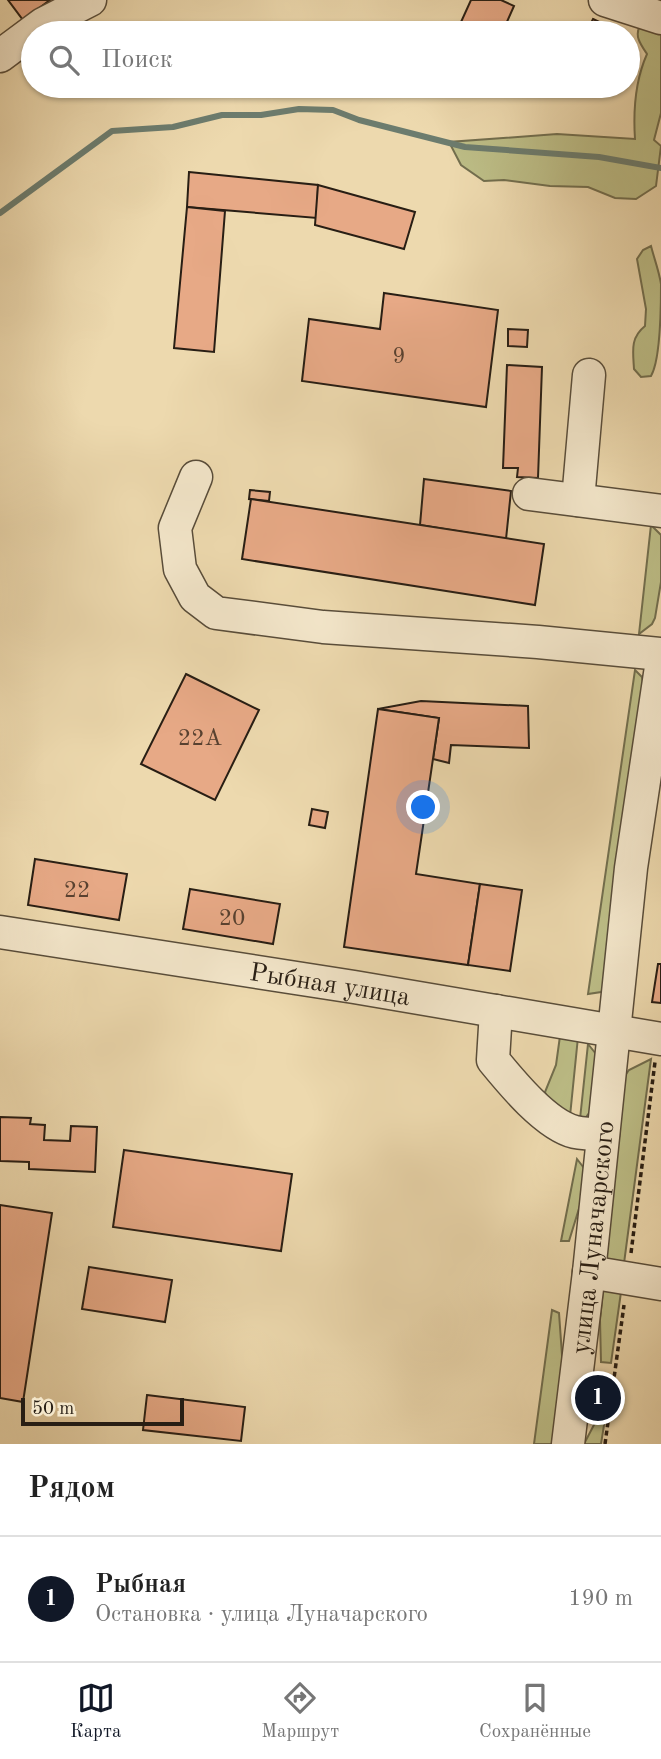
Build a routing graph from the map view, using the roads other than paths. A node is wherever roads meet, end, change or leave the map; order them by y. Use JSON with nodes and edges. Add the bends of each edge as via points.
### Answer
{"nodes":[{"id":1,"x":90,"y":0,"type":"edge"},
{"id":2,"x":605,"y":0,"type":"edge"},
{"id":3,"x":661,"y":18,"type":"edge"},
{"id":4,"x":49,"y":21,"type":"edge"},
{"id":5,"x":21,"y":40,"type":"edge"},
{"id":6,"x":0,"y":56,"type":"edge"},
{"id":7,"x":589,"y":376,"type":"dead end"},
{"id":8,"x":196,"y":477,"type":"dead end"},
{"id":9,"x":529,"y":494,"type":"dead end"},
{"id":10,"x":578,"y":500,"type":"junction"},
{"id":11,"x":661,"y":511,"type":"edge"},
{"id":12,"x":661,"y":654,"type":"edge"},
{"id":13,"x":661,"y":667,"type":"edge"},
{"id":14,"x":649,"y":827,"type":"edge"},
{"id":15,"x":0,"y":932,"type":"edge"},
{"id":16,"x":495,"y":1011,"type":"junction"},
{"id":17,"x":613,"y":1031,"type":"junction"},
{"id":18,"x":660,"y":1038,"type":"edge"},
{"id":19,"x":603,"y":1134,"type":"junction"},
{"id":20,"x":589,"y":1272,"type":"junction"},
{"id":21,"x":661,"y":1284,"type":"edge"},
{"id":22,"x":568,"y":1444,"type":"edge"}],
"edges":[{"from":1,"to":4,"type":"street"},
{"from":2,"to":3,"type":"street"},
{"from":5,"to":6,"type":"street"},
{"from":7,"to":10,"type":"street"},
{"from":8,"to":12,"type":"street","via":[[175,528],[180,569],[195,597],[216,613],[323,628]]},
{"from":9,"to":10,"type":"street"},
{"from":10,"to":11,"type":"street"},
{"from":13,"to":14,"type":"street","name":"улица Луначарского"},
{"from":14,"to":17,"type":"street","name":"улица Луначарского"},
{"from":15,"to":16,"type":"street","name":"Рыбная улица"},
{"from":16,"to":17,"type":"street","name":"Рыбная улица"},
{"from":16,"to":19,"type":"street","via":[[493,1060],[516,1088],[541,1112],[573,1132]]},
{"from":17,"to":18,"type":"street","name":"Рыбная улица"},
{"from":17,"to":19,"type":"street","name":"улица Луначарского"},
{"from":19,"to":20,"type":"street","name":"улица Луначарского"},
{"from":20,"to":21,"type":"street"},
{"from":20,"to":22,"type":"street","name":"улица Луначарского"}]}
